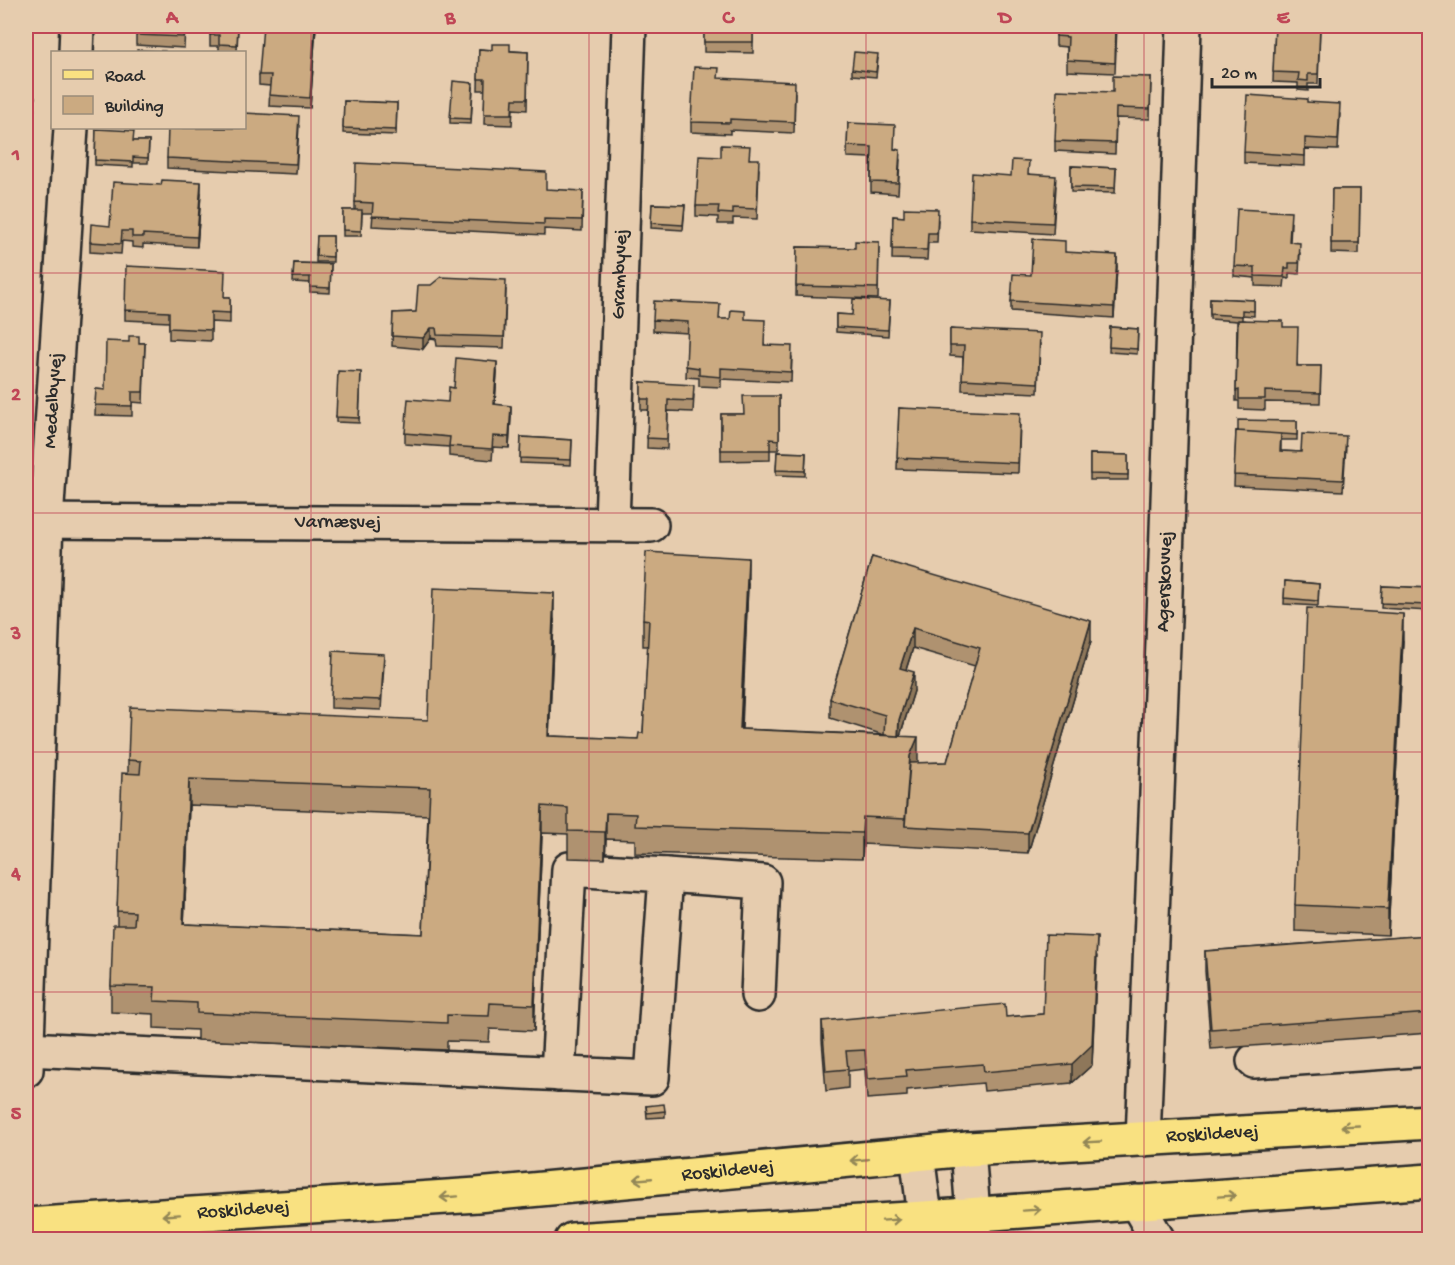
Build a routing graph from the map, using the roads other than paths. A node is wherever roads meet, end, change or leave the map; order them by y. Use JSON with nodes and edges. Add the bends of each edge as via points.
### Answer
{"nodes":[{"id":1,"x":77,"y":26,"type":"edge"},
{"id":2,"x":629,"y":26,"type":"edge"},
{"id":3,"x":1184,"y":26,"type":"edge"},
{"id":4,"x":76,"y":51,"type":"edge"},
{"id":5,"x":71,"y":129,"type":"edge"},
{"id":6,"x":36,"y":521,"type":"edge"},
{"id":7,"x":612,"y":523,"type":"junction"},
{"id":8,"x":651,"y":525,"type":"dead end"},
{"id":9,"x":666,"y":875,"type":"junction"},
{"id":10,"x":758,"y":995,"type":"dead end"},
{"id":11,"x":26,"y":1049,"type":"edge"},
{"id":12,"x":1430,"y":1049,"type":"edge"},
{"id":13,"x":1254,"y":1061,"type":"dead end"},
{"id":14,"x":26,"y":1070,"type":"edge"},
{"id":15,"x":558,"y":1074,"type":"junction"},
{"id":16,"x":1430,"y":1122,"type":"edge"},
{"id":17,"x":1143,"y":1139,"type":"junction"},
{"id":18,"x":968,"y":1149,"type":"junction"},
{"id":19,"x":917,"y":1154,"type":"junction"},
{"id":20,"x":1430,"y":1181,"type":"edge"},
{"id":21,"x":1136,"y":1202,"type":"junction"},
{"id":22,"x":26,"y":1225,"type":"edge"},
{"id":23,"x":975,"y":1227,"type":"edge"},
{"id":24,"x":926,"y":1229,"type":"edge"},
{"id":25,"x":572,"y":1239,"type":"edge"},
{"id":26,"x":1158,"y":1239,"type":"edge"}],
"edges":[{"from":1,"to":4,"type":"street"},
{"from":2,"to":7,"type":"street","name":"Grambyvej"},
{"from":3,"to":17,"type":"street","name":"Agerskovvej"},
{"from":5,"to":6,"type":"street","name":"Medelbyvej"},
{"from":6,"to":7,"type":"street","name":"Varnæsvej"},
{"from":6,"to":11,"type":"street","name":"Medelbyvej"},
{"from":7,"to":8,"type":"street","name":"Varnæsvej"},
{"from":9,"to":10,"type":"street","via":[[763,882]]},
{"from":9,"to":15,"type":"street","via":[[652,1078]]},
{"from":9,"to":15,"type":"street","via":[[569,868]]},
{"from":11,"to":14,"type":"street","name":"Medelbyvej"},
{"from":11,"to":15,"type":"street"},
{"from":12,"to":13,"type":"street"},
{"from":16,"to":17,"type":"main road","name":"Roskildevej","one_way":true},
{"from":17,"to":18,"type":"main road","name":"Roskildevej","one_way":true},
{"from":18,"to":19,"type":"main road","name":"Roskildevej"},
{"from":18,"to":23,"type":"street"},
{"from":19,"to":22,"type":"main road","name":"Roskildevej","one_way":true,"via":[[477,1195]]},
{"from":19,"to":24,"type":"street"},
{"from":21,"to":20,"type":"main road","one_way":true},
{"from":23,"to":21,"type":"main road","one_way":true},
{"from":21,"to":26,"type":"street"},
{"from":23,"to":24,"type":"main road"},
{"from":25,"to":24,"type":"main road","one_way":true}]}
